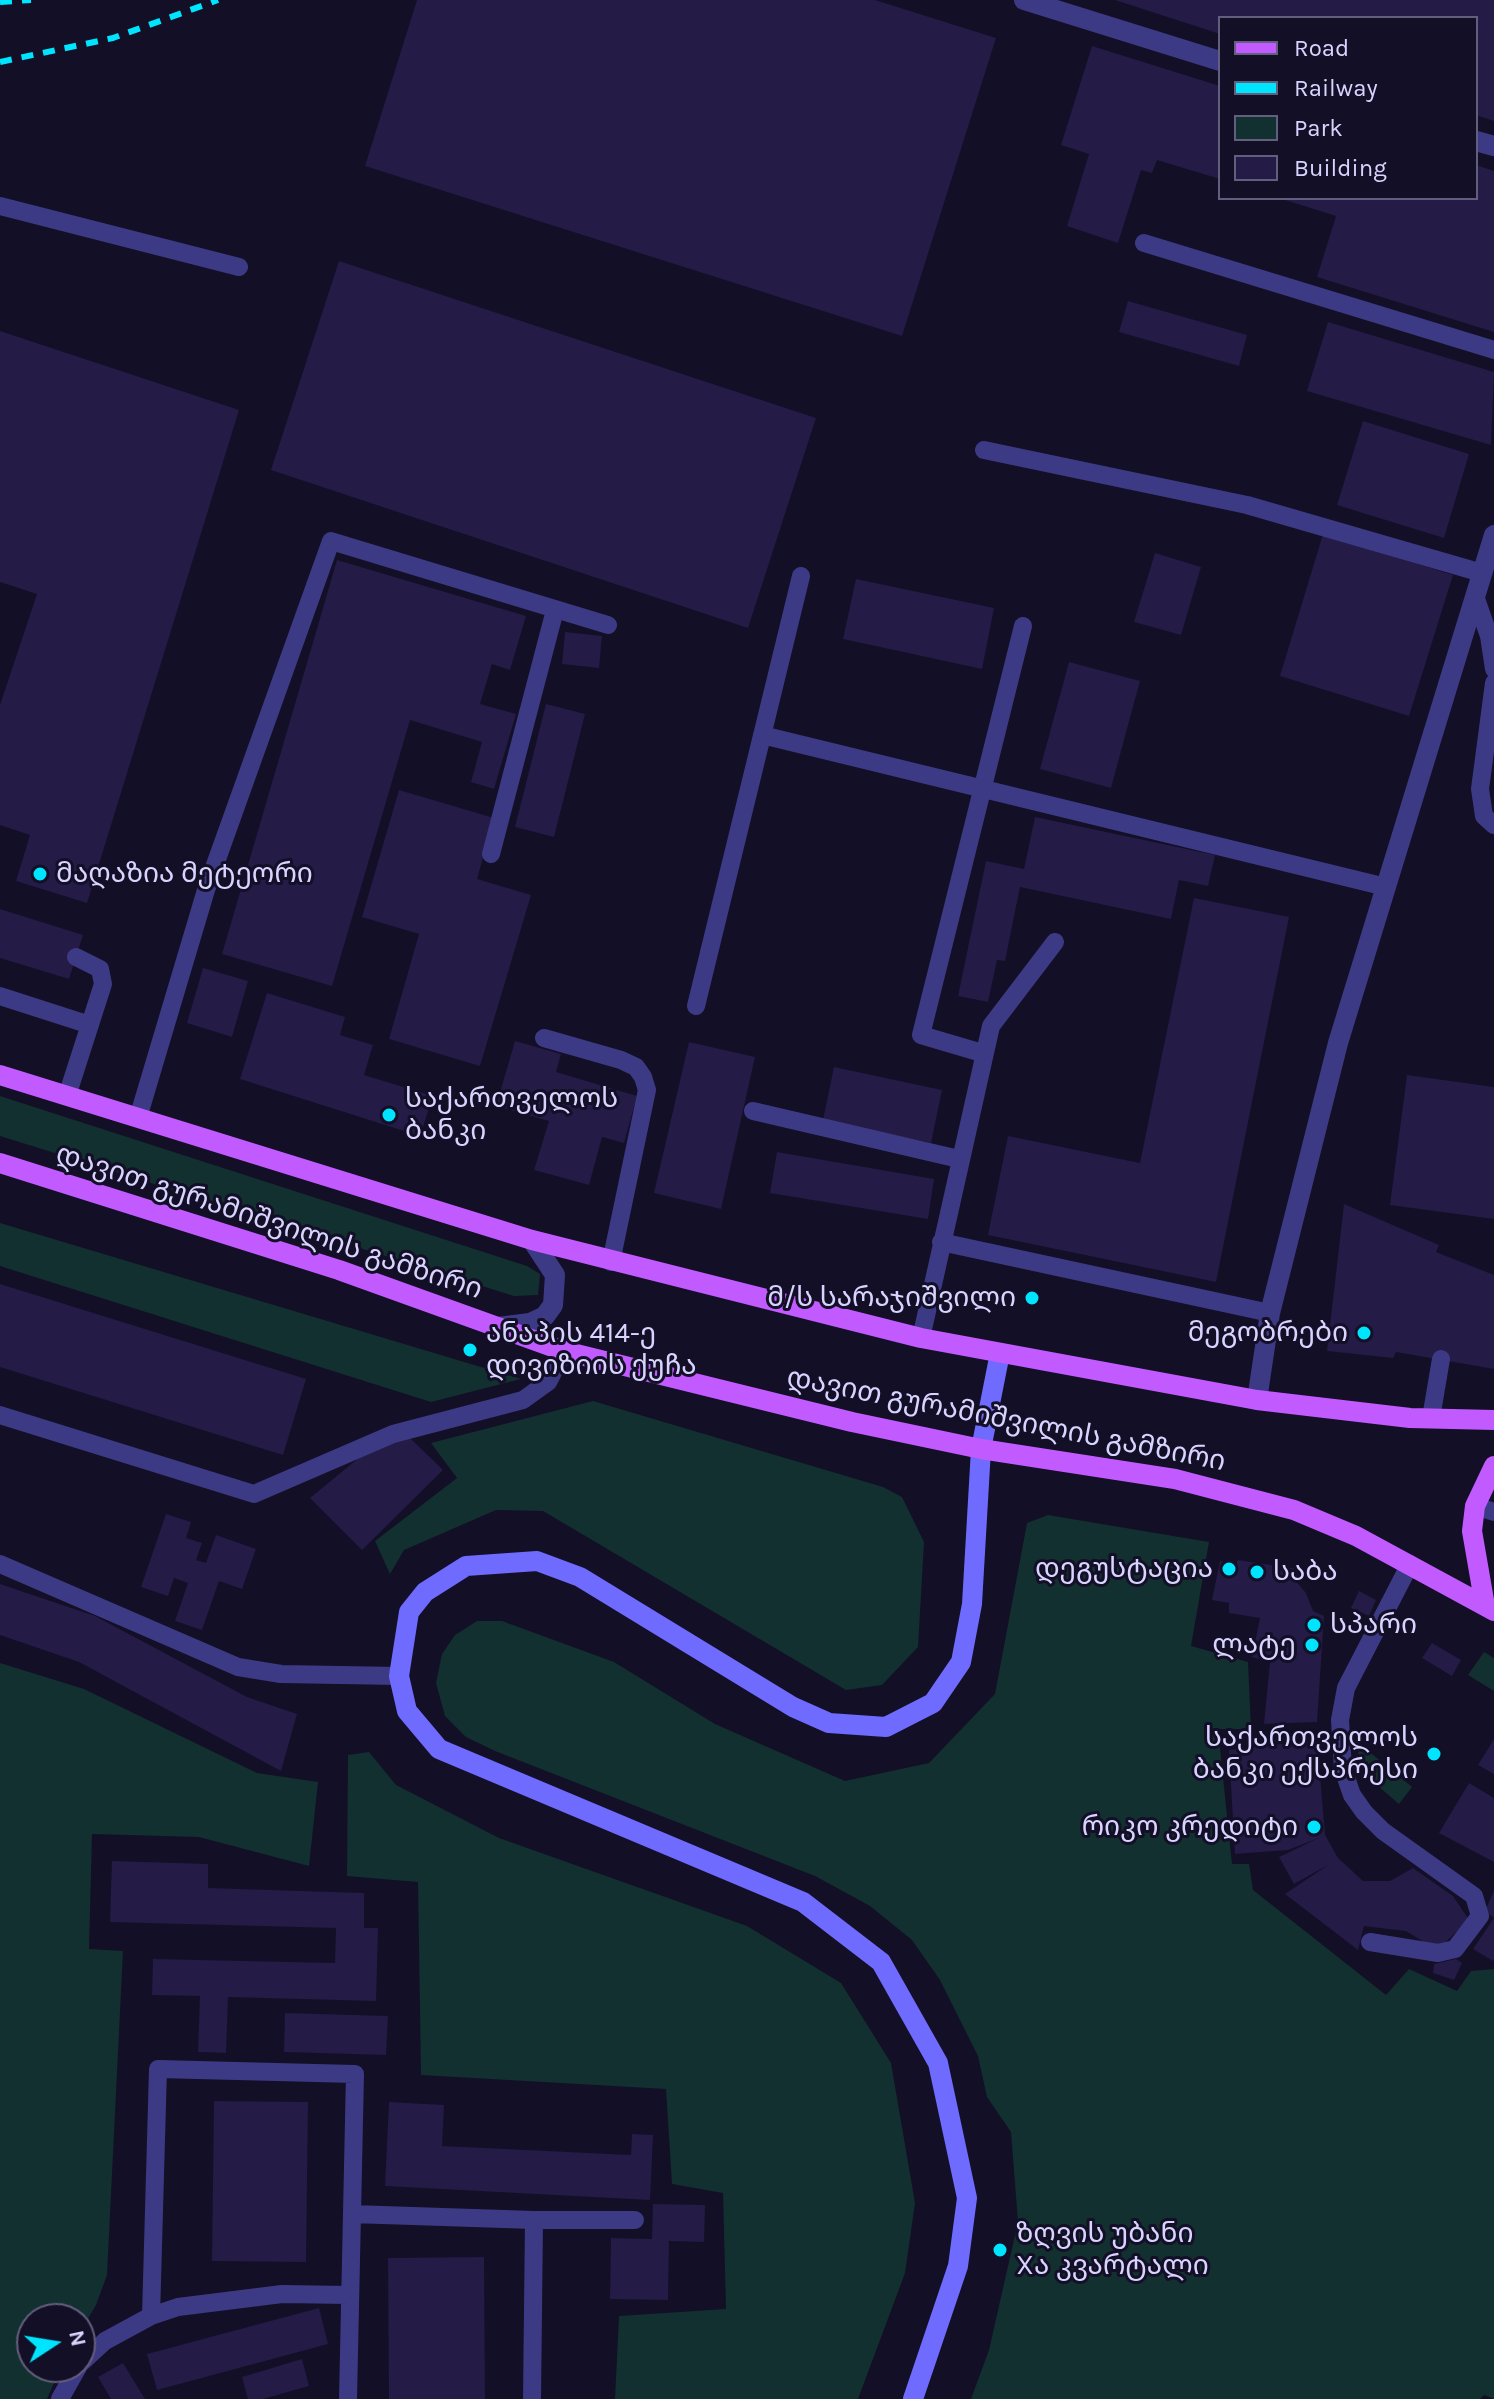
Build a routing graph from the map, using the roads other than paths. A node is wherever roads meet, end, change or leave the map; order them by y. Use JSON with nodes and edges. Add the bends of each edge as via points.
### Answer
{"nodes":[{"id":1,"x":1024,"y":0,"type":"edge"},
{"id":2,"x":1218,"y":60,"type":"edge"},
{"id":3,"x":0,"y":206,"type":"edge"},
{"id":4,"x":1144,"y":243,"type":"dead end"},
{"id":5,"x":239,"y":267,"type":"dead end"},
{"id":6,"x":1494,"y":350,"type":"edge"},
{"id":7,"x":984,"y":450,"type":"dead end"},
{"id":8,"x":1494,"y":535,"type":"edge"},
{"id":9,"x":1482,"y":573,"type":"junction"},
{"id":10,"x":801,"y":576,"type":"dead end"},
{"id":11,"x":1475,"y":596,"type":"junction"},
{"id":12,"x":555,"y":610,"type":"junction"},
{"id":13,"x":608,"y":625,"type":"dead end"},
{"id":14,"x":1023,"y":626,"type":"dead end"},
{"id":15,"x":1494,"y":669,"type":"edge"},
{"id":16,"x":1494,"y":689,"type":"edge"},
{"id":17,"x":762,"y":735,"type":"junction"},
{"id":18,"x":983,"y":787,"type":"junction"},
{"id":19,"x":1494,"y":825,"type":"edge"},
{"id":20,"x":491,"y":854,"type":"dead end"},
{"id":21,"x":1386,"y":887,"type":"junction"},
{"id":22,"x":1055,"y":942,"type":"dead end"},
{"id":23,"x":76,"y":957,"type":"dead end"},
{"id":24,"x":0,"y":996,"type":"edge"},
{"id":25,"x":696,"y":1006,"type":"dead end"},
{"id":26,"x":90,"y":1025,"type":"junction"},
{"id":27,"x":544,"y":1038,"type":"dead end"},
{"id":28,"x":982,"y":1053,"type":"junction"},
{"id":29,"x":0,"y":1075,"type":"edge"},
{"id":30,"x":67,"y":1096,"type":"junction"},
{"id":31,"x":753,"y":1111,"type":"dead end"},
{"id":32,"x":138,"y":1118,"type":"junction"},
{"id":33,"x":959,"y":1159,"type":"junction"},
{"id":34,"x":0,"y":1163,"type":"edge"},
{"id":35,"x":532,"y":1240,"type":"junction"},
{"id":36,"x":941,"y":1242,"type":"junction"},
{"id":37,"x":611,"y":1262,"type":"junction"},
{"id":38,"x":1270,"y":1313,"type":"junction"},
{"id":39,"x":498,"y":1327,"type":"junction"},
{"id":40,"x":921,"y":1338,"type":"junction"},
{"id":41,"x":564,"y":1351,"type":"junction"},
{"id":42,"x":1000,"y":1353,"type":"junction"},
{"id":43,"x":1441,"y":1359,"type":"dead end"},
{"id":44,"x":1257,"y":1400,"type":"junction"},
{"id":45,"x":0,"y":1415,"type":"edge"},
{"id":46,"x":1431,"y":1418,"type":"junction"},
{"id":47,"x":1494,"y":1420,"type":"edge"},
{"id":48,"x":981,"y":1449,"type":"junction"},
{"id":49,"x":1494,"y":1466,"type":"edge"},
{"id":50,"x":1484,"y":1509,"type":"edge"},
{"id":51,"x":0,"y":1564,"type":"edge"},
{"id":52,"x":1410,"y":1564,"type":"junction"},
{"id":53,"x":1490,"y":1608,"type":"edge"},
{"id":54,"x":399,"y":1676,"type":"junction"},
{"id":55,"x":1370,"y":1942,"type":"dead end"},
{"id":56,"x":352,"y":2214,"type":"junction"},
{"id":57,"x":534,"y":2220,"type":"junction"},
{"id":58,"x":635,"y":2220,"type":"dead end"},
{"id":59,"x":350,"y":2295,"type":"junction"},
{"id":60,"x":151,"y":2316,"type":"junction"},
{"id":61,"x":96,"y":2349,"type":"edge"},
{"id":62,"x":348,"y":2399,"type":"edge"},
{"id":63,"x":532,"y":2399,"type":"edge"},
{"id":64,"x":913,"y":2399,"type":"edge"}],
"edges":[{"from":1,"to":2,"type":"street"},
{"from":3,"to":5,"type":"lane"},
{"from":4,"to":6,"type":"lane"},
{"from":7,"to":9,"type":"lane","via":[[1247,505]]},
{"from":8,"to":9,"type":"street"},
{"from":9,"to":11,"type":"street"},
{"from":10,"to":17,"type":"lane"},
{"from":11,"to":15,"type":"lane"},
{"from":11,"to":21,"type":"street"},
{"from":12,"to":13,"type":"lane"},
{"from":12,"to":20,"type":"lane"},
{"from":12,"to":32,"type":"lane","via":[[331,541],[206,890]]},
{"from":14,"to":18,"type":"lane"},
{"from":16,"to":19,"type":"lane","via":[[1480,789],[1484,816]]},
{"from":17,"to":18,"type":"lane"},
{"from":17,"to":25,"type":"lane"},
{"from":18,"to":21,"type":"lane"},
{"from":18,"to":28,"type":"lane","via":[[921,1035]]},
{"from":21,"to":38,"type":"street","via":[[1338,1043]]},
{"from":22,"to":28,"type":"lane","via":[[991,1026]]},
{"from":23,"to":26,"type":"lane","via":[[93,963],[103,977]]},
{"from":24,"to":26,"type":"lane"},
{"from":26,"to":30,"type":"lane"},
{"from":27,"to":37,"type":"lane","via":[[636,1067],[647,1090]]},
{"from":28,"to":33,"type":"lane"},
{"from":29,"to":30,"type":"main road","name":"დავით გურამიშვილის გამზირი"},
{"from":30,"to":32,"type":"main road","name":"დავით გურამიშვილის გამზირი"},
{"from":31,"to":33,"type":"lane"},
{"from":32,"to":35,"type":"main road","name":"დავით გურამიშვილის გამზირი"},
{"from":33,"to":36,"type":"lane"},
{"from":34,"to":39,"type":"main road","name":"დავით გურამიშვილის გამზირი","via":[[339,1270]]},
{"from":35,"to":37,"type":"main road","name":"დავით გურამიშვილის გამზირი"},
{"from":35,"to":39,"type":"street","via":[[555,1275],[553,1305],[530,1323]]},
{"from":36,"to":38,"type":"lane"},
{"from":36,"to":40,"type":"lane"},
{"from":37,"to":40,"type":"main road","name":"დავით გურამიშვილის გამზირი"},
{"from":38,"to":44,"type":"street"},
{"from":39,"to":41,"type":"main road","name":"დავით გურამიშვილის გამზირი"},
{"from":40,"to":42,"type":"main road","name":"დავით გურამიშვილის გამზირი"},
{"from":41,"to":45,"type":"lane","via":[[548,1382],[523,1400],[393,1434],[254,1494]]},
{"from":41,"to":48,"type":"main road","name":"დავით გურამიშვილის გამზირი"},
{"from":42,"to":44,"type":"main road","name":"დავით გურამიშვილის გამზირი"},
{"from":42,"to":48,"type":"main road"},
{"from":43,"to":46,"type":"lane"},
{"from":44,"to":46,"type":"main road","name":"დავით გურამიშვილის გამზირი"},
{"from":46,"to":47,"type":"main road","name":"დავით გურამიშვილის გამზირი"},
{"from":48,"to":52,"type":"main road","name":"დავით გურამიშვილის გამზირი","via":[[1175,1479],[1264,1502],[1356,1536]]},
{"from":48,"to":54,"type":"main road","via":[[972,1604],[961,1662],[933,1703],[886,1727],[829,1723],[793,1707],[580,1577],[537,1561],[466,1566],[425,1592],[409,1612]]},
{"from":49,"to":50,"type":"main road"},
{"from":50,"to":53,"type":"main road","via":[[1472,1531]]},
{"from":51,"to":54,"type":"lane","via":[[238,1667],[281,1674]]},
{"from":52,"to":53,"type":"main road","name":"დავით გურამიშვილის გამზირი"},
{"from":52,"to":55,"type":"lane","via":[[1346,1688],[1340,1720],[1343,1769],[1364,1812],[1474,1896],[1480,1916],[1455,1949],[1438,1953]]},
{"from":54,"to":64,"type":"main road","via":[[407,1711],[439,1749],[803,1902],[881,1962],[938,2063],[967,2198],[958,2266]]},
{"from":56,"to":57,"type":"lane"},
{"from":56,"to":59,"type":"lane"},
{"from":56,"to":60,"type":"lane","via":[[355,2074],[158,2069]]},
{"from":57,"to":58,"type":"lane"},
{"from":57,"to":63,"type":"lane"},
{"from":59,"to":60,"type":"lane","via":[[282,2294],[178,2307]]},
{"from":59,"to":62,"type":"lane"},
{"from":60,"to":61,"type":"lane"}]}
